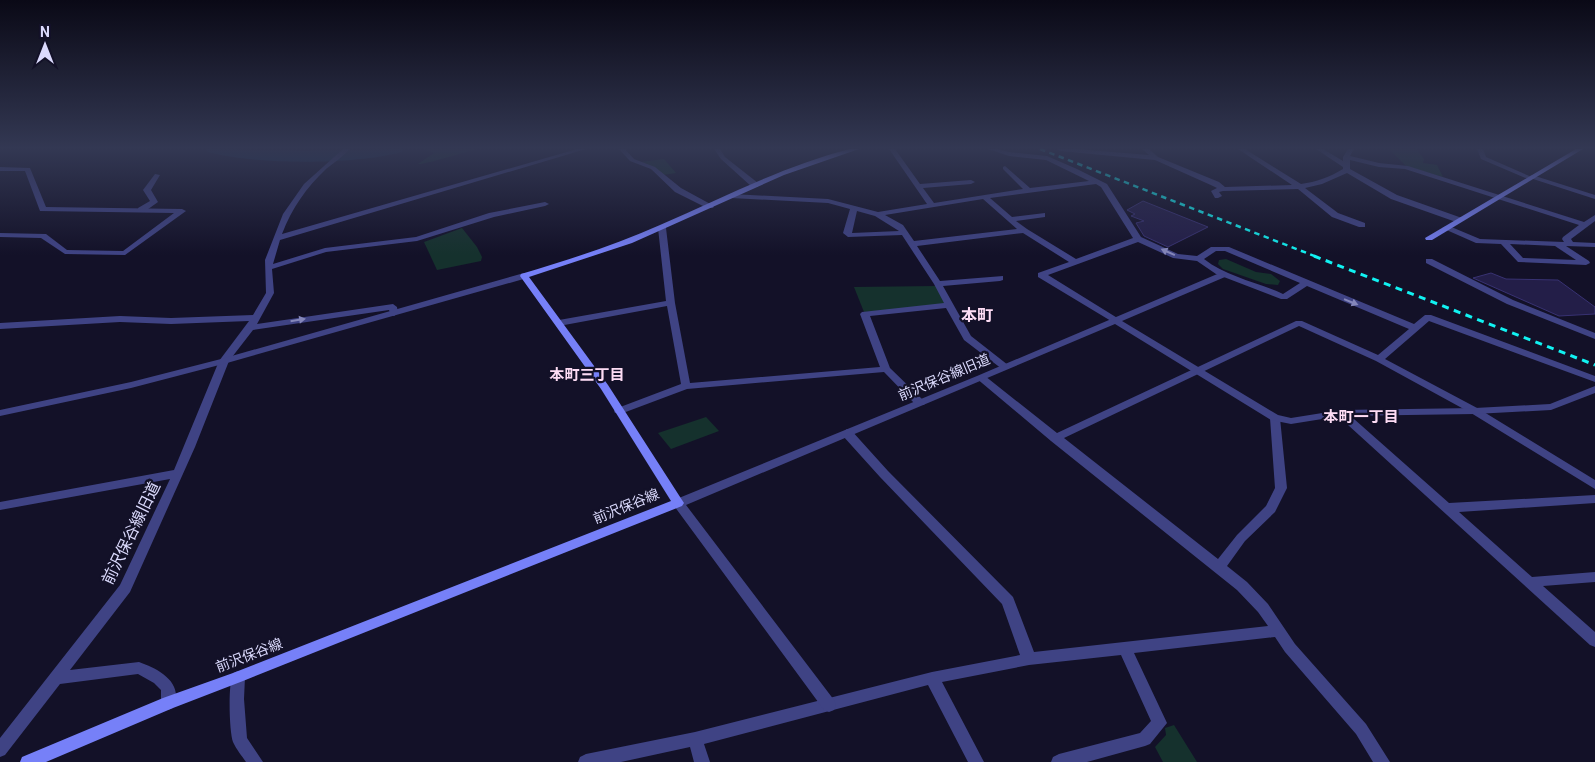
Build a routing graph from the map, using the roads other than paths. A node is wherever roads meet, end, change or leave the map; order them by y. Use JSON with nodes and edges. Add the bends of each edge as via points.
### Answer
{"nodes":[{"id":1,"x":34,"y":185,"type":"edge"},
{"id":2,"x":151,"y":185,"type":"edge"},
{"id":3,"x":308,"y":185,"type":"edge"},
{"id":4,"x":461,"y":185,"type":"edge"},
{"id":5,"x":672,"y":185,"type":"edge"},
{"id":6,"x":755,"y":185,"type":"edge"},
{"id":7,"x":938,"y":185,"type":"edge"},
{"id":8,"x":1022,"y":185,"type":"edge"},
{"id":9,"x":1075,"y":185,"type":"edge"},
{"id":10,"x":1101,"y":185,"type":"edge"},
{"id":11,"x":1216,"y":185,"type":"edge"},
{"id":12,"x":1305,"y":185,"type":"edge"},
{"id":13,"x":1373,"y":185,"type":"edge"},
{"id":14,"x":1460,"y":185,"type":"edge"},
{"id":15,"x":1520,"y":185,"type":"edge"},
{"id":16,"x":1553,"y":185,"type":"edge"},
{"id":17,"x":920,"y":186,"type":"joint"},
{"id":18,"x":1298,"y":186,"type":"junction"},
{"id":19,"x":1028,"y":190,"type":"junction"},
{"id":20,"x":731,"y":196,"type":"junction"},
{"id":21,"x":984,"y":197,"type":"junction"},
{"id":22,"x":1499,"y":197,"type":"junction"},
{"id":23,"x":1595,"y":197,"type":"edge"},
{"id":24,"x":545,"y":204,"type":"dead end"},
{"id":25,"x":932,"y":205,"type":"junction"},
{"id":26,"x":710,"y":206,"type":"junction"},
{"id":27,"x":854,"y":207,"type":"junction"},
{"id":28,"x":142,"y":210,"type":"junction"},
{"id":29,"x":878,"y":214,"type":"junction"},
{"id":30,"x":1042,"y":215,"type":"dead end"},
{"id":31,"x":1595,"y":217,"type":"edge"},
{"id":32,"x":1011,"y":220,"type":"junction"},
{"id":33,"x":1460,"y":220,"type":"junction"},
{"id":34,"x":1583,"y":224,"type":"junction"},
{"id":35,"x":1362,"y":225,"type":"dead end"},
{"id":36,"x":662,"y":228,"type":"junction"},
{"id":37,"x":1446,"y":228,"type":"junction"},
{"id":38,"x":1024,"y":231,"type":"junction"},
{"id":39,"x":905,"y":233,"type":"junction"},
{"id":40,"x":0,"y":235,"type":"edge"},
{"id":41,"x":277,"y":238,"type":"junction"},
{"id":42,"x":1429,"y":238,"type":"dead end"},
{"id":43,"x":1138,"y":239,"type":"junction"},
{"id":44,"x":1503,"y":242,"type":"junction"},
{"id":45,"x":912,"y":244,"type":"junction"},
{"id":46,"x":1557,"y":245,"type":"junction"},
{"id":47,"x":1572,"y":245,"type":"junction"},
{"id":48,"x":1595,"y":245,"type":"edge"},
{"id":49,"x":1199,"y":259,"type":"junction"},
{"id":50,"x":1429,"y":261,"type":"dead end"},
{"id":51,"x":1075,"y":262,"type":"junction"},
{"id":52,"x":268,"y":268,"type":"junction"},
{"id":53,"x":1222,"y":275,"type":"junction"},
{"id":54,"x":524,"y":276,"type":"junction"},
{"id":55,"x":1000,"y":278,"type":"dead end"},
{"id":56,"x":1306,"y":283,"type":"junction"},
{"id":57,"x":938,"y":284,"type":"junction"},
{"id":58,"x":671,"y":303,"type":"junction"},
{"id":59,"x":950,"y":305,"type":"junction"},
{"id":60,"x":394,"y":313,"type":"junction"},
{"id":61,"x":256,"y":318,"type":"junction"},
{"id":62,"x":1116,"y":321,"type":"junction"},
{"id":63,"x":559,"y":323,"type":"junction"},
{"id":64,"x":0,"y":326,"type":"edge"},
{"id":65,"x":250,"y":328,"type":"junction"},
{"id":66,"x":1415,"y":328,"type":"junction"},
{"id":67,"x":1595,"y":336,"type":"edge"},
{"id":68,"x":1379,"y":359,"type":"junction"},
{"id":69,"x":224,"y":361,"type":"junction"},
{"id":70,"x":1005,"y":367,"type":"junction"},
{"id":71,"x":886,"y":369,"type":"junction"},
{"id":72,"x":1198,"y":370,"type":"junction"},
{"id":73,"x":981,"y":378,"type":"junction"},
{"id":74,"x":1595,"y":379,"type":"edge"},
{"id":75,"x":686,"y":386,"type":"junction"},
{"id":76,"x":1595,"y":389,"type":"edge"},
{"id":77,"x":920,"y":403,"type":"junction"},
{"id":78,"x":618,"y":411,"type":"junction"},
{"id":79,"x":1476,"y":411,"type":"junction"},
{"id":80,"x":0,"y":413,"type":"edge"},
{"id":81,"x":1341,"y":413,"type":"junction"},
{"id":82,"x":1276,"y":418,"type":"junction"},
{"id":83,"x":846,"y":433,"type":"junction"},
{"id":84,"x":1055,"y":438,"type":"junction"},
{"id":85,"x":178,"y":473,"type":"junction"},
{"id":86,"x":1595,"y":485,"type":"edge"},
{"id":87,"x":1595,"y":499,"type":"edge"},
{"id":88,"x":678,"y":503,"type":"junction"},
{"id":89,"x":0,"y":506,"type":"edge"},
{"id":90,"x":1445,"y":508,"type":"junction"},
{"id":91,"x":1219,"y":567,"type":"junction"},
{"id":92,"x":1595,"y":577,"type":"edge"},
{"id":93,"x":1529,"y":582,"type":"junction"},
{"id":94,"x":1278,"y":631,"type":"junction"},
{"id":95,"x":1595,"y":641,"type":"edge"},
{"id":96,"x":1125,"y":649,"type":"junction"},
{"id":97,"x":1029,"y":659,"type":"junction"},
{"id":98,"x":238,"y":677,"type":"junction"},
{"id":99,"x":54,"y":678,"type":"junction"},
{"id":100,"x":932,"y":678,"type":"junction"},
{"id":101,"x":168,"y":703,"type":"junction"},
{"id":102,"x":829,"y":705,"type":"junction"},
{"id":103,"x":695,"y":739,"type":"junction"},
{"id":104,"x":0,"y":750,"type":"edge"},
{"id":105,"x":28,"y":762,"type":"edge"},
{"id":106,"x":255,"y":762,"type":"edge"},
{"id":107,"x":586,"y":762,"type":"edge"},
{"id":108,"x":702,"y":762,"type":"edge"},
{"id":109,"x":976,"y":762,"type":"edge"},
{"id":110,"x":1060,"y":762,"type":"edge"},
{"id":111,"x":1382,"y":762,"type":"edge"}],
"edges":[{"from":1,"to":28,"type":"street","via":[[43,209]]},
{"from":2,"to":28,"type":"street","via":[[147,190],[154,202]]},
{"from":3,"to":41,"type":"street","via":[[294,200]]},
{"from":4,"to":41,"type":"street"},
{"from":5,"to":26,"type":"street"},
{"from":6,"to":20,"type":"main road"},
{"from":7,"to":17,"type":"street"},
{"from":8,"to":19,"type":"street"},
{"from":9,"to":19,"type":"street"},
{"from":10,"to":43,"type":"street"},
{"from":11,"to":18,"type":"street","via":[[1221,193]]},
{"from":12,"to":18,"type":"street"},
{"from":13,"to":33,"type":"street","via":[[1386,194]]},
{"from":14,"to":22,"type":"street"},
{"from":15,"to":22,"type":"main road"},
{"from":16,"to":23,"type":"street"},
{"from":17,"to":25,"type":"street"},
{"from":18,"to":35,"type":"street","via":[[1335,215]]},
{"from":19,"to":21,"type":"street"},
{"from":20,"to":26,"type":"main road"},
{"from":20,"to":27,"type":"street","via":[[828,201]]},
{"from":21,"to":25,"type":"street"},
{"from":21,"to":32,"type":"street"},
{"from":22,"to":33,"type":"main road"},
{"from":22,"to":34,"type":"street"},
{"from":24,"to":52,"type":"street","via":[[487,216],[417,239],[325,250]]},
{"from":25,"to":29,"type":"street"},
{"from":26,"to":36,"type":"main road"},
{"from":27,"to":29,"type":"street"},
{"from":27,"to":39,"type":"street","via":[[847,233],[850,236]]},
{"from":28,"to":40,"type":"street","via":[[182,211],[125,253],[65,252],[43,236]]},
{"from":29,"to":39,"type":"street","via":[[900,226]]},
{"from":30,"to":32,"type":"street"},
{"from":31,"to":34,"type":"street"},
{"from":32,"to":38,"type":"street"},
{"from":33,"to":37,"type":"main road"},
{"from":34,"to":47,"type":"street","via":[[1566,239]]},
{"from":36,"to":54,"type":"main road","via":[[578,260]]},
{"from":36,"to":58,"type":"street"},
{"from":37,"to":42,"type":"main road"},
{"from":37,"to":44,"type":"street","via":[[1479,241]]},
{"from":38,"to":45,"type":"street"},
{"from":38,"to":51,"type":"street"},
{"from":39,"to":45,"type":"street"},
{"from":41,"to":52,"type":"street"},
{"from":49,"to":43,"type":"street","one_way":true,"via":[[1176,256]]},
{"from":43,"to":51,"type":"street"},
{"from":44,"to":46,"type":"street"},
{"from":44,"to":46,"type":"street","via":[[1521,260],[1586,263]]},
{"from":45,"to":57,"type":"street"},
{"from":46,"to":47,"type":"street"},
{"from":47,"to":48,"type":"street"},
{"from":49,"to":53,"type":"street"},
{"from":49,"to":56,"type":"street","via":[[1214,249],[1226,249]]},
{"from":50,"to":67,"type":"street","via":[[1510,302]]},
{"from":51,"to":62,"type":"street","via":[[1041,275]]},
{"from":52,"to":61,"type":"street","name":"前沢保谷線旧道","via":[[270,292]]},
{"from":53,"to":56,"type":"street","via":[[1284,297]]},
{"from":53,"to":62,"type":"street","name":"前沢保谷線旧道"},
{"from":54,"to":60,"type":"street"},
{"from":54,"to":63,"type":"main road","name":"前沢保谷線"},
{"from":55,"to":57,"type":"street"},
{"from":56,"to":66,"type":"street","one_way":true},
{"from":57,"to":59,"type":"street"},
{"from":58,"to":63,"type":"street"},
{"from":58,"to":75,"type":"street"},
{"from":59,"to":70,"type":"street","via":[[967,338]]},
{"from":59,"to":71,"type":"street","via":[[865,314]]},
{"from":65,"to":60,"type":"street","one_way":true,"via":[[393,307]]},
{"from":60,"to":69,"type":"street"},
{"from":61,"to":64,"type":"street","via":[[120,319]]},
{"from":61,"to":65,"type":"street","name":"前沢保谷線旧道"},
{"from":62,"to":70,"type":"street","name":"前沢保谷線旧道"},
{"from":62,"to":72,"type":"street"},
{"from":63,"to":78,"type":"main road","name":"前沢保谷線"},
{"from":65,"to":69,"type":"street","name":"前沢保谷線旧道"},
{"from":66,"to":68,"type":"street"},
{"from":66,"to":74,"type":"street","via":[[1428,317]]},
{"from":68,"to":72,"type":"street","via":[[1300,323]]},
{"from":68,"to":79,"type":"street"},
{"from":69,"to":80,"type":"street"},
{"from":69,"to":85,"type":"street","name":"前沢保谷線旧道"},
{"from":70,"to":73,"type":"street","name":"前沢保谷線旧道"},
{"from":71,"to":75,"type":"street"},
{"from":71,"to":77,"type":"street"},
{"from":72,"to":82,"type":"street"},
{"from":72,"to":84,"type":"street"},
{"from":73,"to":77,"type":"street","name":"前沢保谷線旧道"},
{"from":73,"to":84,"type":"street"},
{"from":75,"to":78,"type":"street"},
{"from":76,"to":79,"type":"street","via":[[1551,407]]},
{"from":77,"to":83,"type":"street","name":"前沢保谷線旧道"},
{"from":78,"to":88,"type":"main road","name":"前沢保谷線"},
{"from":79,"to":81,"type":"street"},
{"from":79,"to":86,"type":"street"},
{"from":81,"to":82,"type":"street","via":[[1291,421]]},
{"from":81,"to":90,"type":"street"},
{"from":82,"to":91,"type":"street","via":[[1281,488],[1271,509],[1241,538]]},
{"from":83,"to":88,"type":"street","name":"前沢保谷線旧道"},
{"from":83,"to":97,"type":"street","via":[[1008,601]]},
{"from":84,"to":91,"type":"street"},
{"from":85,"to":89,"type":"street"},
{"from":85,"to":99,"type":"street","name":"前沢保谷線旧道","via":[[125,588]]},
{"from":87,"to":90,"type":"street"},
{"from":88,"to":98,"type":"main road","name":"前沢保谷線"},
{"from":88,"to":102,"type":"street"},
{"from":90,"to":93,"type":"street"},
{"from":91,"to":94,"type":"street","via":[[1242,586]]},
{"from":92,"to":93,"type":"street"},
{"from":93,"to":95,"type":"street"},
{"from":94,"to":96,"type":"street"},
{"from":94,"to":111,"type":"street","via":[[1360,729]]},
{"from":96,"to":97,"type":"street"},
{"from":96,"to":110,"type":"street","via":[[1159,723],[1145,739]]},
{"from":97,"to":100,"type":"street"},
{"from":98,"to":101,"type":"main road","name":"前沢保谷線"},
{"from":98,"to":106,"type":"street","via":[[240,740]]},
{"from":99,"to":101,"type":"street","via":[[140,668],[168,688]]},
{"from":99,"to":104,"type":"street","name":"前沢保谷線旧道"},
{"from":100,"to":102,"type":"street"},
{"from":100,"to":109,"type":"street"},
{"from":101,"to":105,"type":"main road","name":"前沢保谷線"},
{"from":102,"to":103,"type":"street"},
{"from":103,"to":107,"type":"street"},
{"from":103,"to":108,"type":"street"}]}
